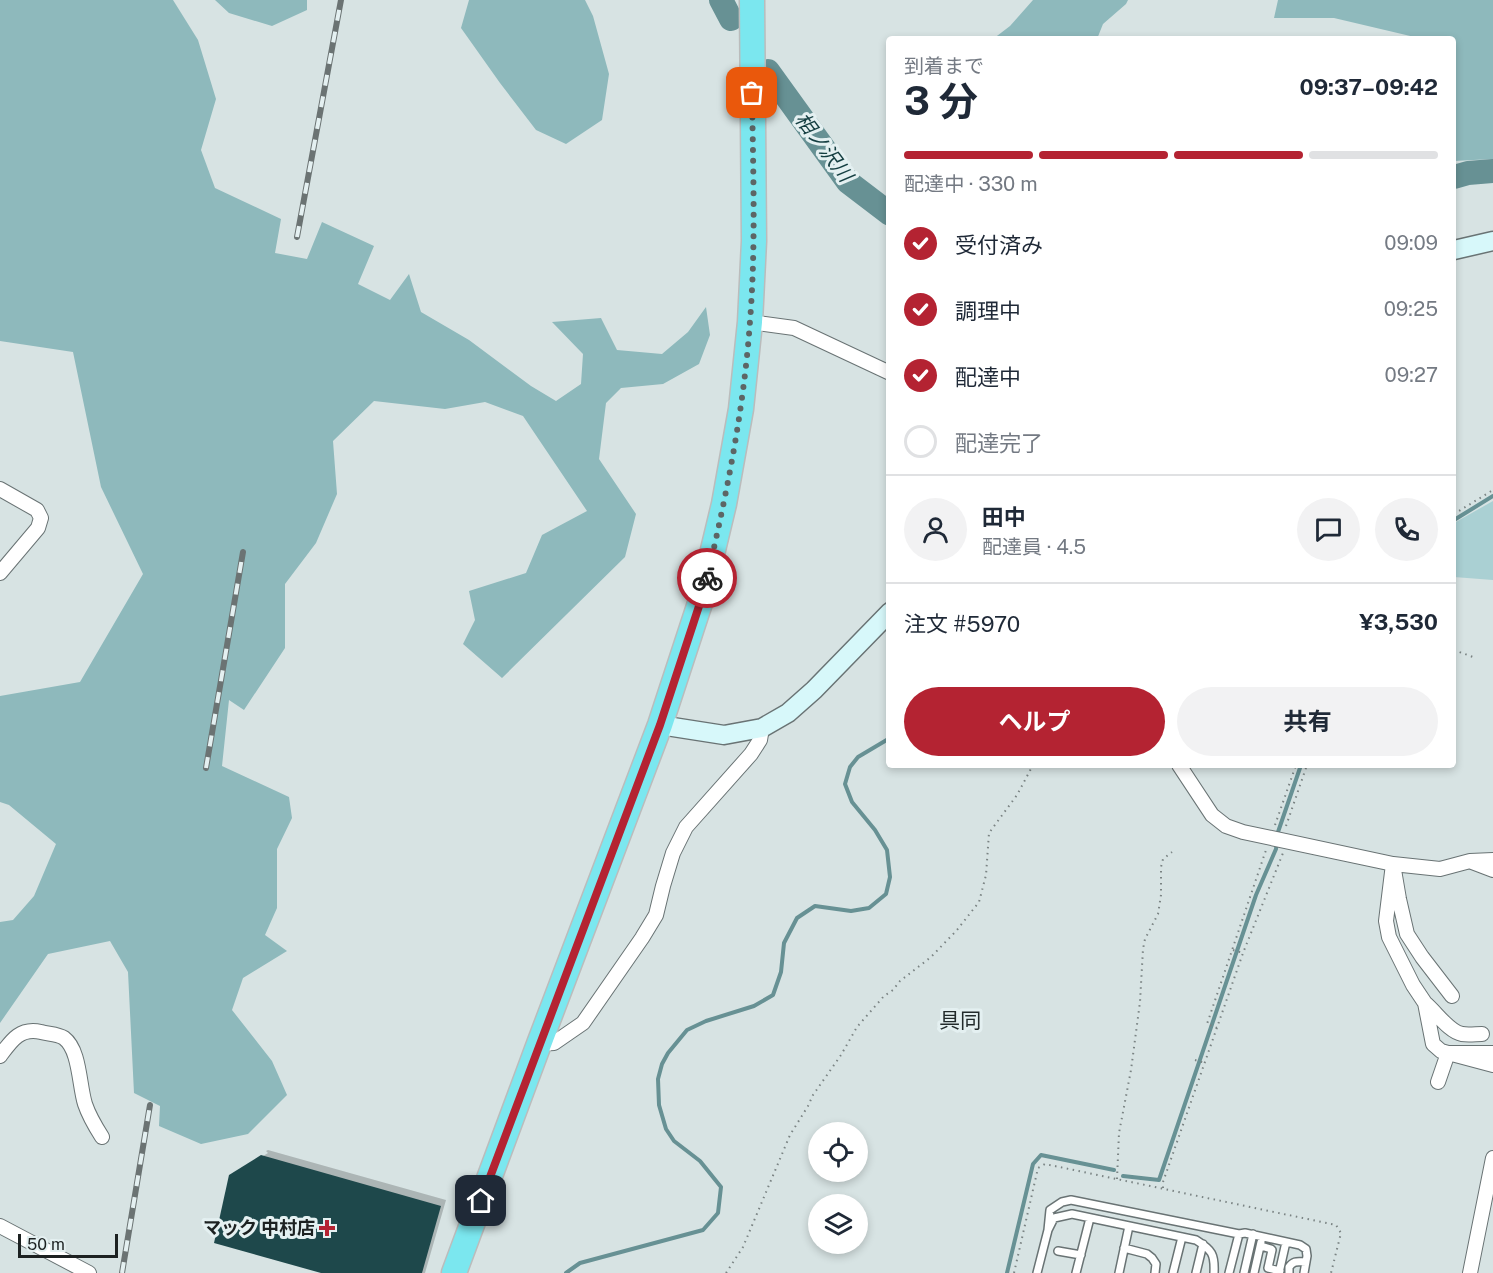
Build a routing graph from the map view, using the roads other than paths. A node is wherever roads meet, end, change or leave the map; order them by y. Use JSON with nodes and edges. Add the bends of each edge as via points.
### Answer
{"nodes":[{"id":1,"x":752,"y":0,"type":"edge"},
{"id":2,"x":1493,"y":241,"type":"edge"},
{"id":3,"x":1456,"y":250,"type":"edge"},
{"id":4,"x":750,"y":322,"type":"junction"},
{"id":5,"x":886,"y":371,"type":"edge"},
{"id":6,"x":0,"y":489,"type":"edge"},
{"id":7,"x":0,"y":573,"type":"edge"},
{"id":8,"x":886,"y":616,"type":"edge"},
{"id":9,"x":660,"y":725,"type":"junction"},
{"id":10,"x":762,"y":728,"type":"junction"},
{"id":11,"x":1181,"y":768,"type":"edge"},
{"id":12,"x":1493,"y":860,"type":"edge"},
{"id":13,"x":1470,"y":861,"type":"junction"},
{"id":14,"x":1393,"y":864,"type":"junction"},
{"id":15,"x":1493,"y":870,"type":"edge"},
{"id":16,"x":1452,"y":996,"type":"dead end"},
{"id":17,"x":1425,"y":1004,"type":"junction"},
{"id":18,"x":1482,"y":1034,"type":"dead end"},
{"id":19,"x":539,"y":1044,"type":"junction"},
{"id":20,"x":1448,"y":1053,"type":"junction"},
{"id":21,"x":1493,"y":1053,"type":"edge"},
{"id":22,"x":0,"y":1056,"type":"edge"},
{"id":23,"x":1493,"y":1065,"type":"edge"},
{"id":24,"x":1438,"y":1082,"type":"dead end"},
{"id":25,"x":102,"y":1137,"type":"dead end"},
{"id":26,"x":1493,"y":1158,"type":"edge"},
{"id":27,"x":1090,"y":1218,"type":"junction"},
{"id":28,"x":0,"y":1226,"type":"edge"},
{"id":29,"x":1129,"y":1226,"type":"junction"},
{"id":30,"x":1048,"y":1230,"type":"junction"},
{"id":31,"x":1239,"y":1234,"type":"junction"},
{"id":32,"x":1253,"y":1234,"type":"junction"},
{"id":33,"x":1182,"y":1237,"type":"junction"},
{"id":34,"x":1263,"y":1237,"type":"junction"},
{"id":35,"x":1286,"y":1242,"type":"junction"},
{"id":36,"x":1203,"y":1244,"type":"junction"},
{"id":37,"x":1260,"y":1246,"type":"junction"},
{"id":38,"x":1124,"y":1248,"type":"junction"},
{"id":39,"x":1058,"y":1251,"type":"dead end"},
{"id":40,"x":1081,"y":1255,"type":"junction"},
{"id":41,"x":1306,"y":1262,"type":"junction"},
{"id":42,"x":1279,"y":1272,"type":"edge"},
{"id":43,"x":89,"y":1273,"type":"edge"},
{"id":44,"x":454,"y":1273,"type":"edge"},
{"id":45,"x":1037,"y":1273,"type":"edge"},
{"id":46,"x":1076,"y":1273,"type":"edge"},
{"id":47,"x":1119,"y":1273,"type":"edge"},
{"id":48,"x":1155,"y":1273,"type":"edge"},
{"id":49,"x":1173,"y":1273,"type":"edge"},
{"id":50,"x":1196,"y":1273,"type":"edge"},
{"id":51,"x":1214,"y":1273,"type":"edge"},
{"id":52,"x":1229,"y":1273,"type":"edge"},
{"id":53,"x":1244,"y":1273,"type":"edge"},
{"id":54,"x":1254,"y":1273,"type":"edge"},
{"id":55,"x":1289,"y":1273,"type":"edge"},
{"id":56,"x":1304,"y":1273,"type":"edge"},
{"id":57,"x":1470,"y":1273,"type":"edge"}],
"edges":[{"from":1,"to":4,"type":"highway"},
{"from":2,"to":3,"type":"street"},
{"from":4,"to":5,"type":"street","via":[[794,328]]},
{"from":4,"to":9,"type":"highway","via":[[741,409],[724,504],[701,600]]},
{"from":6,"to":7,"type":"street","via":[[37,510],[41,518],[38,528]]},
{"from":8,"to":10,"type":"street","via":[[814,690]]},
{"from":9,"to":10,"type":"street","via":[[724,735]]},
{"from":9,"to":19,"type":"highway"},
{"from":10,"to":19,"type":"street","via":[[751,754],[686,827],[673,853],[656,915],[583,1023],[554,1043]]},
{"from":11,"to":14,"type":"street","via":[[1212,815],[1226,825]]},
{"from":12,"to":13,"type":"street"},
{"from":13,"to":14,"type":"street","via":[[1440,869]]},
{"from":13,"to":15,"type":"street"},
{"from":14,"to":16,"type":"street","via":[[1407,934]]},
{"from":14,"to":17,"type":"street","via":[[1386,921],[1389,938]]},
{"from":17,"to":18,"type":"street","via":[[1451,1029],[1462,1034]]},
{"from":17,"to":20,"type":"street","via":[[1433,1044]]},
{"from":19,"to":44,"type":"highway"},
{"from":20,"to":21,"type":"street"},
{"from":20,"to":23,"type":"street"},
{"from":20,"to":24,"type":"street"},
{"from":22,"to":25,"type":"street","via":[[20,1034],[33,1030],[63,1037],[72,1048],[85,1102]]},
{"from":26,"to":57,"type":"street"},
{"from":27,"to":29,"type":"lane"},
{"from":27,"to":30,"type":"lane","via":[[1072,1214],[1054,1218]]},
{"from":27,"to":40,"type":"lane"},
{"from":28,"to":43,"type":"street"},
{"from":29,"to":33,"type":"lane"},
{"from":29,"to":38,"type":"lane"},
{"from":30,"to":31,"type":"lane","via":[[1050,1210],[1071,1200]]},
{"from":30,"to":45,"type":"lane"},
{"from":31,"to":32,"type":"lane"},
{"from":31,"to":52,"type":"lane"},
{"from":32,"to":34,"type":"lane"},
{"from":32,"to":53,"type":"lane"},
{"from":33,"to":36,"type":"lane"},
{"from":33,"to":49,"type":"lane"},
{"from":34,"to":35,"type":"lane"},
{"from":34,"to":37,"type":"lane"},
{"from":35,"to":41,"type":"lane","via":[[1306,1249]]},
{"from":35,"to":42,"type":"lane"},
{"from":36,"to":50,"type":"lane"},
{"from":36,"to":51,"type":"lane","via":[[1213,1254]]},
{"from":37,"to":42,"type":"lane","via":[[1272,1250],[1268,1268]]},
{"from":37,"to":54,"type":"lane"},
{"from":38,"to":47,"type":"lane"},
{"from":38,"to":48,"type":"lane","via":[[1150,1256],[1156,1264]]},
{"from":39,"to":40,"type":"lane"},
{"from":40,"to":46,"type":"lane"},
{"from":41,"to":55,"type":"lane","via":[[1292,1263]]},
{"from":41,"to":56,"type":"lane"}]}
